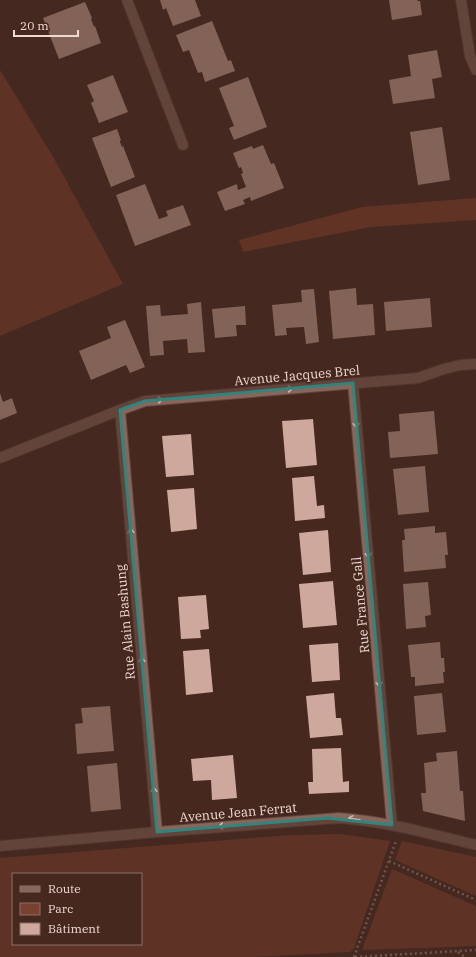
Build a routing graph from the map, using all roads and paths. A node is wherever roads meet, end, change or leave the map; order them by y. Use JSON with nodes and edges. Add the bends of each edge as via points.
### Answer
{"nodes":[{"id":1,"x":127,"y":0,"type":"edge"},
{"id":2,"x":462,"y":0,"type":"edge"},
{"id":3,"x":476,"y":70,"type":"edge"},
{"id":4,"x":183,"y":145,"type":"dead end"},
{"id":5,"x":476,"y":364,"type":"edge"},
{"id":6,"x":353,"y":383,"type":"junction"},
{"id":7,"x":120,"y":410,"type":"junction"},
{"id":8,"x":0,"y":458,"type":"edge"},
{"id":9,"x":392,"y":825,"type":"junction"},
{"id":10,"x":157,"y":832,"type":"junction"},
{"id":11,"x":476,"y":845,"type":"edge"},
{"id":12,"x":0,"y":846,"type":"edge"},
{"id":13,"x":389,"y":861,"type":"junction"},
{"id":14,"x":476,"y":900,"type":"edge"},
{"id":15,"x":476,"y":950,"type":"edge"},
{"id":16,"x":457,"y":951,"type":"junction"},
{"id":17,"x":355,"y":957,"type":"edge"},
{"id":18,"x":465,"y":957,"type":"edge"}],
"edges":[{"from":1,"to":4,"type":"street"},
{"from":2,"to":3,"type":"street","via":[[470,56]]},
{"from":5,"to":6,"type":"street","name":"Avenue Jacques Brel","via":[[451,367],[418,378]]},
{"from":7,"to":6,"type":"street","name":"Avenue Jacques Brel","one_way":true,"via":[[145,401]]},
{"from":6,"to":9,"type":"street","name":"Rue France Gall","one_way":true},
{"from":7,"to":8,"type":"street","name":"Avenue Jacques Brel"},
{"from":10,"to":7,"type":"street","name":"Rue Alain Bashung","one_way":true},
{"from":9,"to":10,"type":"street","name":"Avenue Jean Ferrat","one_way":true,"via":[[327,818]]},
{"from":9,"to":11,"type":"street","name":"Avenue Jean Ferrat"},
{"from":9,"to":13,"type":"path","via":[[396,840]]},
{"from":10,"to":12,"type":"street","name":"Avenue Jean Ferrat"},
{"from":13,"to":14,"type":"path"},
{"from":13,"to":17,"type":"path"},
{"from":15,"to":16,"type":"path"},
{"from":16,"to":17,"type":"path"},
{"from":16,"to":18,"type":"path"}]}
